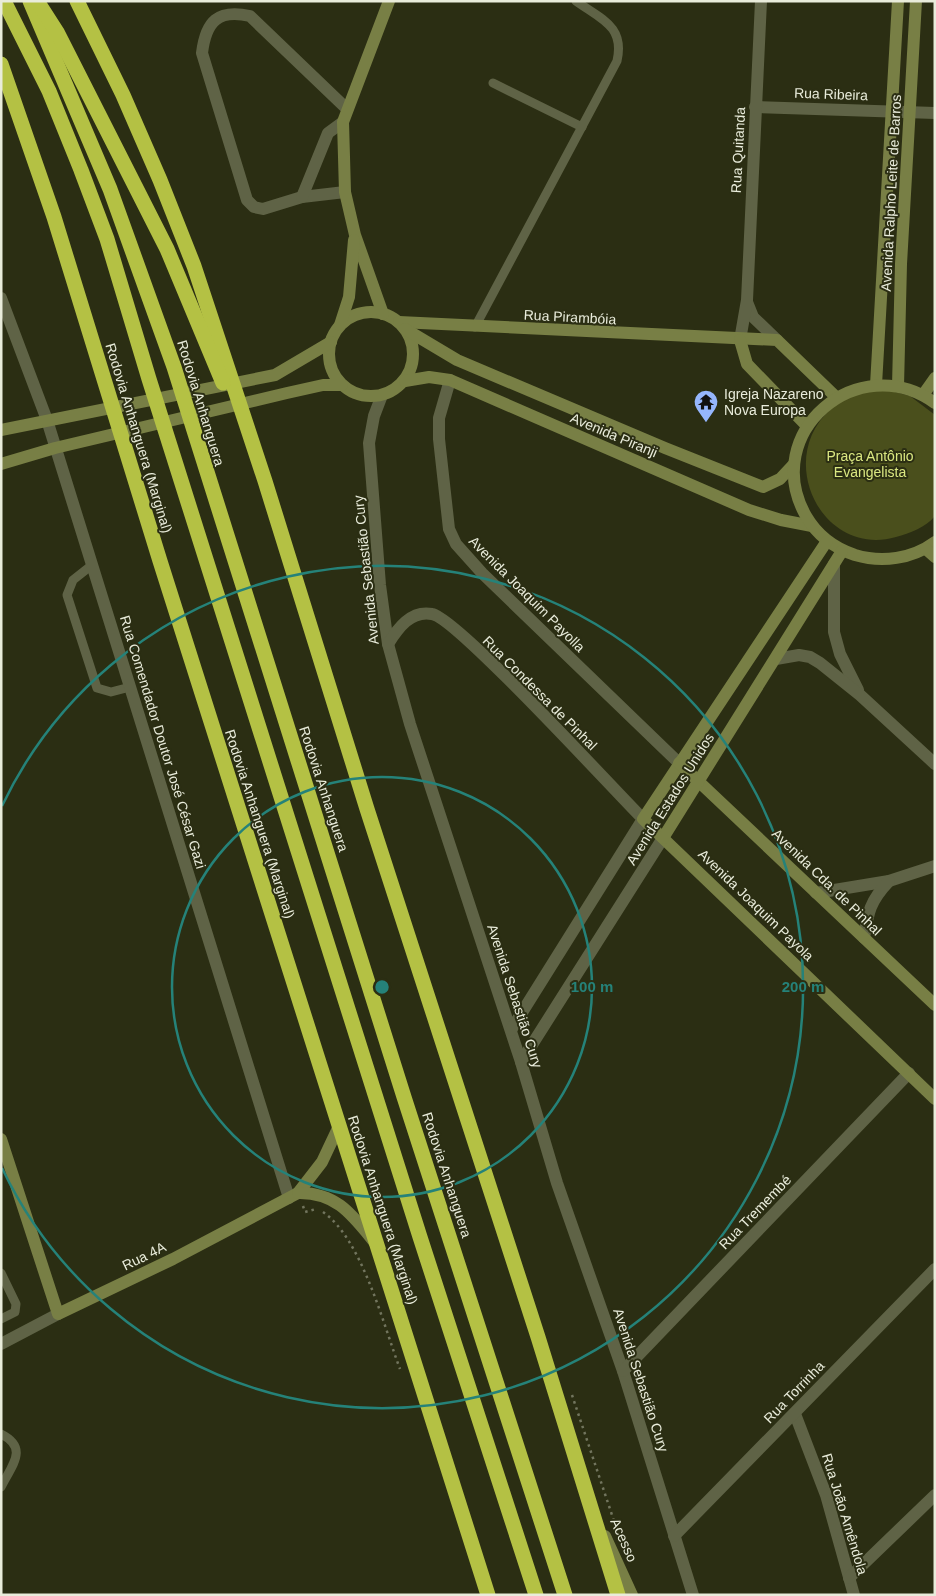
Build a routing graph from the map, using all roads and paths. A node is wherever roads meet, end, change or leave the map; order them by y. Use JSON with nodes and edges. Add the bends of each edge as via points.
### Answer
{"nodes":[{"id":1,"x":4,"y":1,"type":"edge"},
{"id":2,"x":30,"y":1,"type":"edge"},
{"id":3,"x":38,"y":1,"type":"edge"},
{"id":4,"x":77,"y":1,"type":"edge"},
{"id":5,"x":389,"y":1,"type":"edge"},
{"id":6,"x":576,"y":1,"type":"edge"},
{"id":7,"x":761,"y":1,"type":"edge"},
{"id":8,"x":898,"y":1,"type":"edge"},
{"id":9,"x":916,"y":1,"type":"edge"},
{"id":10,"x":1,"y":64,"type":"edge"},
{"id":11,"x":493,"y":83,"type":"dead end"},
{"id":12,"x":756,"y":107,"type":"junction"},
{"id":13,"x":347,"y":110,"type":"junction"},
{"id":14,"x":893,"y":112,"type":"junction"},
{"id":15,"x":911,"y":112,"type":"junction"},
{"id":16,"x":935,"y":113,"type":"edge"},
{"id":17,"x":343,"y":122,"type":"junction"},
{"id":18,"x":582,"y":127,"type":"junction"},
{"id":19,"x":345,"y":192,"type":"junction"},
{"id":20,"x":302,"y":197,"type":"junction"},
{"id":21,"x":354,"y":235,"type":"junction"},
{"id":22,"x":1,"y":298,"type":"edge"},
{"id":23,"x":746,"y":300,"type":"junction"},
{"id":24,"x":383,"y":314,"type":"junction"},
{"id":25,"x":340,"y":325,"type":"junction"},
{"id":26,"x":402,"y":325,"type":"junction"},
{"id":27,"x":475,"y":327,"type":"junction"},
{"id":28,"x":740,"y":340,"type":"junction"},
{"id":29,"x":777,"y":340,"type":"junction"},
{"id":30,"x":331,"y":342,"type":"junction"},
{"id":31,"x":935,"y":378,"type":"edge"},
{"id":32,"x":450,"y":380,"type":"junction"},
{"id":33,"x":405,"y":381,"type":"junction"},
{"id":34,"x":342,"y":385,"type":"junction"},
{"id":35,"x":876,"y":385,"type":"junction"},
{"id":36,"x":898,"y":386,"type":"junction"},
{"id":37,"x":382,"y":395,"type":"junction"},
{"id":38,"x":923,"y":395,"type":"junction"},
{"id":39,"x":836,"y":397,"type":"junction"},
{"id":40,"x":935,"y":403,"type":"edge"},
{"id":41,"x":47,"y":420,"type":"junction"},
{"id":42,"x":807,"y":426,"type":"junction"},
{"id":43,"x":1,"y":430,"type":"edge"},
{"id":44,"x":55,"y":448,"type":"junction"},
{"id":45,"x":794,"y":464,"type":"junction"},
{"id":46,"x":2,"y":466,"type":"edge"},
{"id":47,"x":265,"y":481,"type":"junction"},
{"id":48,"x":812,"y":526,"type":"junction"},
{"id":49,"x":827,"y":541,"type":"junction"},
{"id":50,"x":932,"y":549,"type":"edge"},
{"id":51,"x":842,"y":551,"type":"junction"},
{"id":52,"x":834,"y":564,"type":"junction"},
{"id":53,"x":92,"y":565,"type":"junction"},
{"id":54,"x":388,"y":644,"type":"junction"},
{"id":55,"x":776,"y":659,"type":"junction"},
{"id":56,"x":130,"y":687,"type":"junction"},
{"id":57,"x":860,"y":694,"type":"junction"},
{"id":58,"x":679,"y":763,"type":"junction"},
{"id":59,"x":935,"y":764,"type":"edge"},
{"id":60,"x":699,"y":780,"type":"junction"},
{"id":61,"x":643,"y":819,"type":"junction"},
{"id":62,"x":663,"y":838,"type":"junction"},
{"id":63,"x":935,"y":866,"type":"edge"},
{"id":64,"x":889,"y":881,"type":"junction"},
{"id":65,"x":816,"y":893,"type":"junction"},
{"id":66,"x":864,"y":938,"type":"junction"},
{"id":67,"x":935,"y":1005,"type":"edge"},
{"id":68,"x":511,"y":1030,"type":"junction"},
{"id":69,"x":521,"y":1062,"type":"junction"},
{"id":70,"x":909,"y":1073,"type":"junction"},
{"id":71,"x":935,"y":1099,"type":"edge"},
{"id":72,"x":339,"y":1126,"type":"junction"},
{"id":73,"x":1,"y":1139,"type":"edge"},
{"id":74,"x":294,"y":1196,"type":"junction"},
{"id":75,"x":378,"y":1247,"type":"junction"},
{"id":76,"x":935,"y":1269,"type":"edge"},
{"id":77,"x":1,"y":1273,"type":"edge"},
{"id":78,"x":58,"y":1314,"type":"junction"},
{"id":79,"x":1,"y":1319,"type":"edge"},
{"id":80,"x":1,"y":1344,"type":"edge"},
{"id":81,"x":401,"y":1371,"type":"dead end"},
{"id":82,"x":623,"y":1371,"type":"junction"},
{"id":83,"x":795,"y":1414,"type":"junction"},
{"id":84,"x":1,"y":1434,"type":"edge"},
{"id":85,"x":1,"y":1487,"type":"edge"},
{"id":86,"x":588,"y":1497,"type":"junction"},
{"id":87,"x":933,"y":1498,"type":"edge"},
{"id":88,"x":674,"y":1536,"type":"junction"},
{"id":89,"x":849,"y":1578,"type":"junction"},
{"id":90,"x":488,"y":1595,"type":"edge"},
{"id":91,"x":536,"y":1595,"type":"edge"},
{"id":92,"x":565,"y":1595,"type":"edge"},
{"id":93,"x":618,"y":1595,"type":"edge"},
{"id":94,"x":632,"y":1595,"type":"edge"},
{"id":95,"x":693,"y":1595,"type":"edge"},
{"id":96,"x":854,"y":1595,"type":"edge"}],
"edges":[{"from":1,"to":91,"type":"highway","via":[[49,91],[107,239],[420,1237]]},
{"from":2,"to":92,"type":"highway","name":"Rodovia Anhanguera","via":[[110,190],[174,367]]},
{"from":3,"to":47,"type":"highway","via":[[57,32],[167,250]]},
{"from":4,"to":47,"type":"highway","via":[[123,95],[187,249]]},
{"from":5,"to":13,"type":"street"},
{"from":6,"to":18,"type":"lane","via":[[612,27],[620,47],[617,61]]},
{"from":7,"to":12,"type":"street","name":"Rua Quitanda"},
{"from":8,"to":14,"type":"street","name":"Avenida Ralpho Leite de Barros"},
{"from":9,"to":15,"type":"street","name":"Avenida Ralpho Leite de Barros"},
{"from":10,"to":72,"type":"highway","name":"Rodovia Anhanguera (Marginal)","via":[[54,217]]},
{"from":11,"to":18,"type":"lane"},
{"from":12,"to":14,"type":"street","name":"Rua Ribeira"},
{"from":12,"to":23,"type":"street","name":"Rua Quitanda"},
{"from":13,"to":17,"type":"street"},
{"from":13,"to":20,"type":"street","via":[[250,16],[232,12],[220,16],[210,26],[202,53],[247,200],[254,207],[263,209]]},
{"from":14,"to":15,"type":"street","name":"Rua Ribeira"},
{"from":14,"to":35,"type":"street","name":"Avenida Ralpho Leite de Barros"},
{"from":15,"to":16,"type":"street","name":"Rua Ribeira"},
{"from":15,"to":36,"type":"street","name":"Avenida Ralpho Leite de Barros","via":[[901,264]]},
{"from":17,"to":19,"type":"street"},
{"from":17,"to":20,"type":"street","via":[[328,133]]},
{"from":18,"to":27,"type":"lane"},
{"from":19,"to":20,"type":"street"},
{"from":19,"to":21,"type":"street"},
{"from":21,"to":24,"type":"street"},
{"from":21,"to":25,"type":"street","via":[[348,297]]},
{"from":22,"to":41,"type":"street","name":"Rua Comendador Doutor José César Gazi"},
{"from":23,"to":28,"type":"street","name":"Rua Quitanda"},
{"from":23,"to":29,"type":"street","via":[[754,317]]},
{"from":24,"to":25,"type":"street","via":[[360,313]]},
{"from":24,"to":26,"type":"street"},
{"from":25,"to":30,"type":"street"},
{"from":26,"to":27,"type":"street","name":"Rua Pirambóia"},
{"from":26,"to":33,"type":"street","via":[[412,341],[414,355]]},
{"from":26,"to":45,"type":"street","name":"Avenida Piranji","via":[[458,360],[763,487],[780,479]]},
{"from":27,"to":28,"type":"street","name":"Rua Pirambóia"},
{"from":28,"to":29,"type":"street","name":"Rua Pirambóia"},
{"from":28,"to":42,"type":"street","via":[[747,364]]},
{"from":29,"to":39,"type":"street"},
{"from":30,"to":34,"type":"street","via":[[330,365]]},
{"from":30,"to":41,"type":"street","via":[[275,375]]},
{"from":31,"to":38,"type":"street"},
{"from":32,"to":33,"type":"street","name":"Avenida Piranji","via":[[429,377]]},
{"from":32,"to":48,"type":"street","name":"Avenida Piranji","via":[[750,510]]},
{"from":32,"to":58,"type":"street","name":"Avenida Joaquim Payolla","via":[[439,418],[439,439],[449,529],[456,544]]},
{"from":33,"to":37,"type":"street"},
{"from":34,"to":37,"type":"street","via":[[361,395]]},
{"from":34,"to":44,"type":"street","via":[[324,385],[287,393]]},
{"from":35,"to":36,"type":"street"},
{"from":35,"to":39,"type":"street"},
{"from":36,"to":38,"type":"street"},
{"from":37,"to":54,"type":"street","name":"Avenida Sebastião Cury","via":[[369,443],[379,576]]},
{"from":38,"to":40,"type":"street"},
{"from":39,"to":42,"type":"street"},
{"from":41,"to":43,"type":"street"},
{"from":41,"to":44,"type":"street","name":"Rua Comendador Doutor José César Gazi"},
{"from":42,"to":45,"type":"street","via":[[798,444]]},
{"from":44,"to":46,"type":"street"},
{"from":44,"to":53,"type":"street","name":"Rua Comendador Doutor José César Gazi"},
{"from":45,"to":48,"type":"street","via":[[800,505]]},
{"from":47,"to":86,"type":"highway"},
{"from":48,"to":49,"type":"street"},
{"from":49,"to":51,"type":"street"},
{"from":49,"to":58,"type":"street","name":"Avenida Estados Unidos"},
{"from":50,"to":51,"type":"street","via":[[899,559],[870,559]]},
{"from":51,"to":52,"type":"street","name":"Avenida Estados Unidos"},
{"from":52,"to":55,"type":"street","name":"Avenida Estados Unidos"},
{"from":52,"to":57,"type":"street","via":[[834,632],[840,654]]},
{"from":53,"to":56,"type":"street","name":"Rua Comendador Doutor José César Gazi"},
{"from":53,"to":56,"type":"lane","via":[[73,580],[67,595],[97,688],[111,692]]},
{"from":54,"to":61,"type":"street","name":"Rua Condessa de Pinhal","via":[[398,629],[418,614],[443,618],[492,663]]},
{"from":54,"to":68,"type":"street","name":"Avenida Sebastião Cury","via":[[413,733]]},
{"from":55,"to":57,"type":"street","via":[[798,655],[810,657]]},
{"from":55,"to":60,"type":"street","name":"Avenida Estados Unidos"},
{"from":56,"to":74,"type":"street","name":"Rua Comendador Doutor José César Gazi"},
{"from":57,"to":59,"type":"street"},
{"from":58,"to":60,"type":"street","name":"Avenida Joaquim Payolla"},
{"from":58,"to":61,"type":"street","name":"Avenida Estados Unidos"},
{"from":60,"to":62,"type":"street","name":"Avenida Estados Unidos"},
{"from":60,"to":65,"type":"street","name":"Avenida Cda. de Pinhal"},
{"from":61,"to":62,"type":"street","name":"Rua Condessa de Pinhal"},
{"from":61,"to":68,"type":"street","name":"Avenida Estados Unidos"},
{"from":62,"to":69,"type":"street","name":"Avenida Estados Unidos"},
{"from":62,"to":70,"type":"street","name":"Avenida Joaquim Payola"},
{"from":63,"to":64,"type":"street"},
{"from":64,"to":65,"type":"street"},
{"from":64,"to":66,"type":"street","via":[[874,897],[868,911]]},
{"from":65,"to":66,"type":"street","name":"Avenida Cda. de Pinhal"},
{"from":66,"to":67,"type":"street","name":"Avenida Cda. de Pinhal"},
{"from":68,"to":69,"type":"street","name":"Avenida Sebastião Cury"},
{"from":69,"to":82,"type":"street","name":"Avenida Sebastião Cury","via":[[557,1183]]},
{"from":70,"to":71,"type":"street","name":"Avenida Joaquim Payola"},
{"from":70,"to":82,"type":"street","name":"Rua Tremembé"},
{"from":72,"to":74,"type":"street","name":"Rua 4A","via":[[322,1162]]},
{"from":72,"to":75,"type":"highway","name":"Rodovia Anhanguera (Marginal)"},
{"from":73,"to":78,"type":"street"},
{"from":74,"to":75,"type":"street","via":[[314,1193],[340,1204]]},
{"from":74,"to":78,"type":"street","name":"Rua 4A"},
{"from":74,"to":81,"type":"path","via":[[305,1212],[322,1211],[346,1233]]},
{"from":75,"to":90,"type":"highway","name":"Rodovia Anhanguera (Marginal)"},
{"from":76,"to":83,"type":"street","name":"Rua Torrinha"},
{"from":77,"to":79,"type":"lane","via":[[16,1304],[15,1312]]},
{"from":78,"to":80,"type":"street","name":"Rua 4A"},
{"from":82,"to":88,"type":"street","name":"Avenida Sebastião Cury"},
{"from":83,"to":88,"type":"street","name":"Rua Torrinha"},
{"from":83,"to":89,"type":"street","name":"Rua João Amêndola","via":[[826,1495]]},
{"from":84,"to":85,"type":"lane","via":[[12,1440],[17,1454]]},
{"from":86,"to":93,"type":"highway"},
{"from":86,"to":94,"type":"street","name":"Acesso"},
{"from":87,"to":89,"type":"street"},
{"from":88,"to":95,"type":"street","name":"Avenida Sebastião Cury"},
{"from":89,"to":96,"type":"street","name":"Rua João Amêndola"}]}
